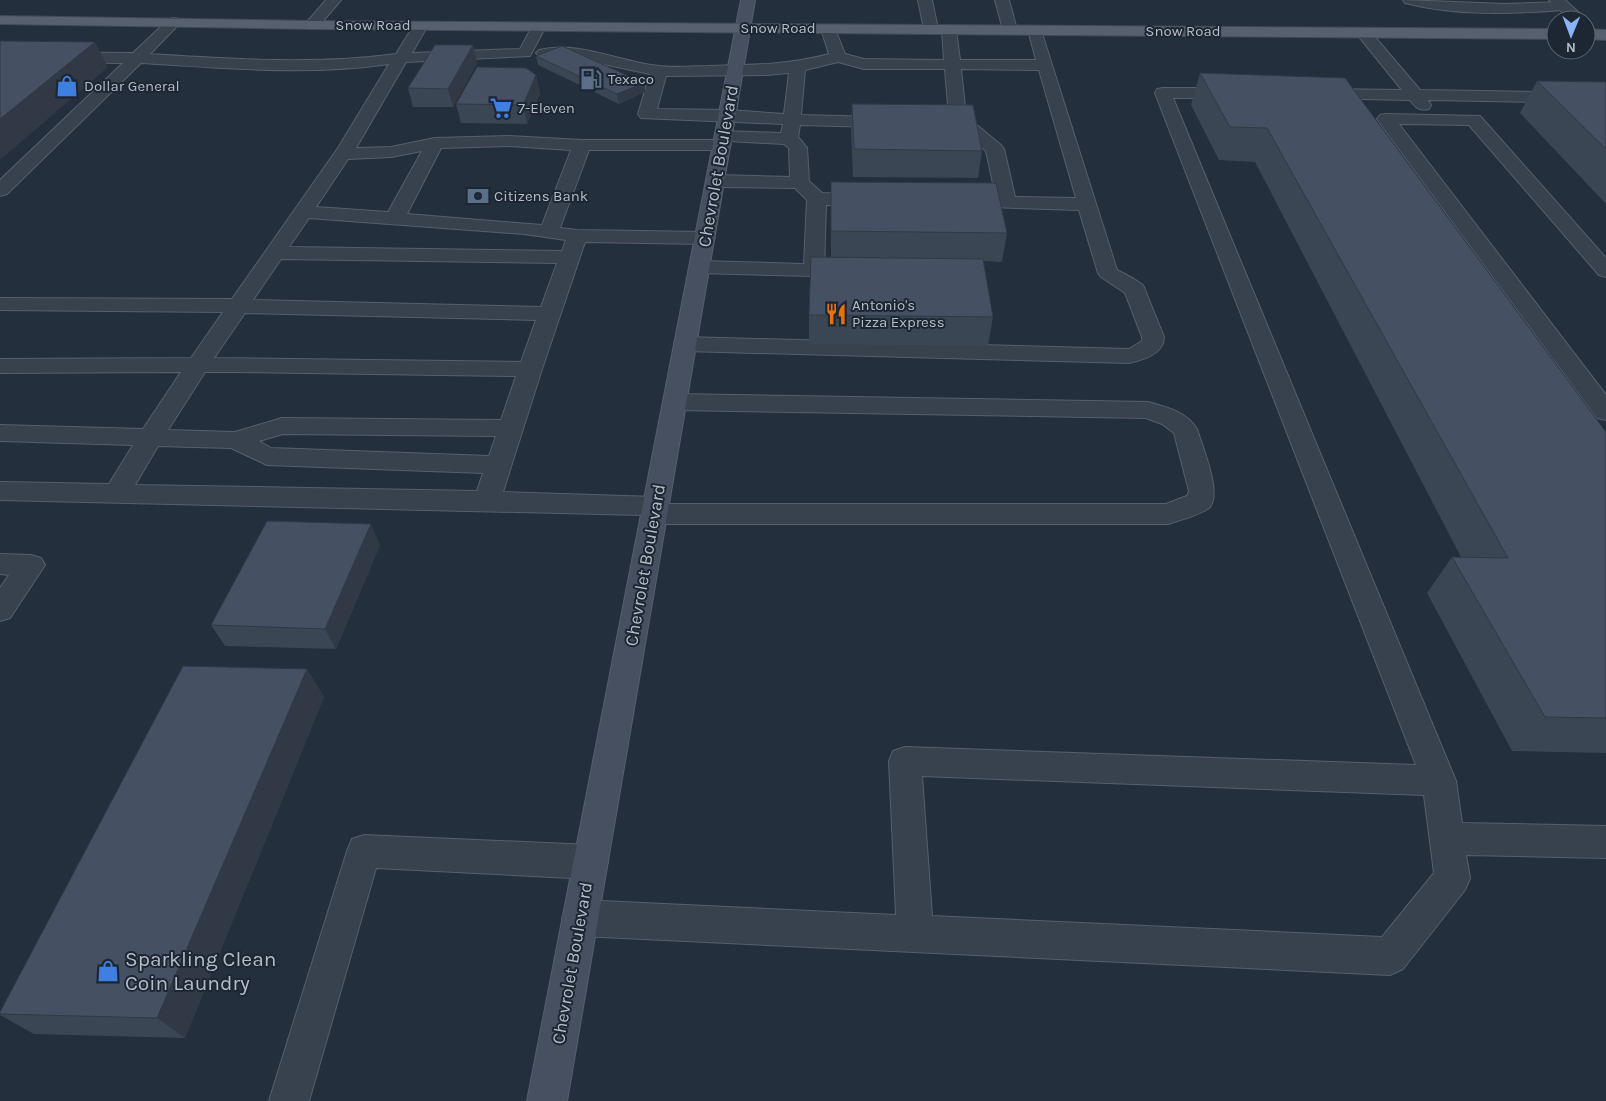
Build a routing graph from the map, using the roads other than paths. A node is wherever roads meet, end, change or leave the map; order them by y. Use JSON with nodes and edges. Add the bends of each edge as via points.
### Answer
{"nodes":[{"id":1,"x":334,"y":0,"type":"edge"},
{"id":2,"x":748,"y":0,"type":"edge"},
{"id":3,"x":926,"y":0,"type":"edge"},
{"id":4,"x":1002,"y":0,"type":"edge"},
{"id":5,"x":1410,"y":0,"type":"edge"},
{"id":6,"x":1559,"y":3,"type":"edge"},
{"id":7,"x":0,"y":20,"type":"edge"},
{"id":8,"x":174,"y":22,"type":"junction"},
{"id":9,"x":312,"y":25,"type":"junction"},
{"id":10,"x":421,"y":26,"type":"junction"},
{"id":11,"x":539,"y":26,"type":"junction"},
{"id":12,"x":744,"y":28,"type":"junction"},
{"id":13,"x":828,"y":29,"type":"junction"},
{"id":14,"x":931,"y":29,"type":"junction"},
{"id":15,"x":949,"y":30,"type":"junction"},
{"id":16,"x":1010,"y":30,"type":"junction"},
{"id":17,"x":1035,"y":30,"type":"junction"},
{"id":18,"x":1364,"y":33,"type":"junction"},
{"id":19,"x":1546,"y":34,"type":"edge"},
{"id":20,"x":525,"y":53,"type":"junction"},
{"id":21,"x":0,"y":57,"type":"edge"},
{"id":22,"x":838,"y":57,"type":"junction"},
{"id":23,"x":138,"y":58,"type":"junction"},
{"id":24,"x":401,"y":58,"type":"junction"},
{"id":25,"x":954,"y":64,"type":"junction"},
{"id":26,"x":1046,"y":66,"type":"junction"},
{"id":27,"x":798,"y":67,"type":"junction"},
{"id":28,"x":736,"y":69,"type":"junction"},
{"id":29,"x":659,"y":71,"type":"junction"},
{"id":30,"x":1250,"y":94,"type":"edge"},
{"id":31,"x":1308,"y":94,"type":"edge"},
{"id":32,"x":1415,"y":95,"type":"junction"},
{"id":33,"x":1606,"y":98,"type":"edge"},
{"id":34,"x":939,"y":118,"type":"junction"},
{"id":35,"x":1432,"y":119,"type":"junction"},
{"id":36,"x":793,"y":121,"type":"junction"},
{"id":37,"x":724,"y":132,"type":"junction"},
{"id":38,"x":788,"y":139,"type":"junction"},
{"id":39,"x":436,"y":143,"type":"junction"},
{"id":40,"x":582,"y":145,"type":"junction"},
{"id":41,"x":343,"y":154,"type":"junction"},
{"id":42,"x":716,"y":181,"type":"junction"},
{"id":43,"x":800,"y":183,"type":"junction"},
{"id":44,"x":0,"y":190,"type":"edge"},
{"id":45,"x":817,"y":199,"type":"junction"},
{"id":46,"x":887,"y":200,"type":"edge"},
{"id":47,"x":947,"y":201,"type":"edge"},
{"id":48,"x":1007,"y":203,"type":"junction"},
{"id":49,"x":1088,"y":204,"type":"junction"},
{"id":50,"x":303,"y":212,"type":"junction"},
{"id":51,"x":394,"y":219,"type":"junction"},
{"id":52,"x":549,"y":231,"type":"junction"},
{"id":53,"x":577,"y":236,"type":"junction"},
{"id":54,"x":705,"y":238,"type":"junction"},
{"id":55,"x":276,"y":253,"type":"junction"},
{"id":56,"x":570,"y":258,"type":"junction"},
{"id":57,"x":700,"y":267,"type":"junction"},
{"id":58,"x":1606,"y":271,"type":"edge"},
{"id":59,"x":0,"y":304,"type":"edge"},
{"id":60,"x":239,"y":306,"type":"junction"},
{"id":61,"x":550,"y":314,"type":"junction"},
{"id":62,"x":685,"y":344,"type":"junction"},
{"id":63,"x":198,"y":365,"type":"junction"},
{"id":64,"x":0,"y":366,"type":"edge"},
{"id":65,"x":530,"y":369,"type":"junction"},
{"id":66,"x":675,"y":402,"type":"junction"},
{"id":67,"x":1606,"y":412,"type":"edge"},
{"id":68,"x":510,"y":428,"type":"junction"},
{"id":69,"x":0,"y":433,"type":"edge"},
{"id":70,"x":150,"y":438,"type":"junction"},
{"id":71,"x":234,"y":440,"type":"junction"},
{"id":72,"x":499,"y":465,"type":"junction"},
{"id":73,"x":0,"y":491,"type":"edge"},
{"id":74,"x":117,"y":493,"type":"junction"},
{"id":75,"x":487,"y":501,"type":"junction"},
{"id":76,"x":655,"y":510,"type":"junction"},
{"id":77,"x":0,"y":564,"type":"edge"},
{"id":78,"x":0,"y":610,"type":"edge"},
{"id":79,"x":1439,"y":781,"type":"junction"},
{"id":80,"x":1447,"y":839,"type":"junction"},
{"id":81,"x":1606,"y":842,"type":"edge"},
{"id":82,"x":591,"y":862,"type":"junction"},
{"id":83,"x":580,"y":918,"type":"junction"},
{"id":84,"x":915,"y":934,"type":"junction"},
{"id":85,"x":289,"y":1101,"type":"edge"},
{"id":86,"x":547,"y":1101,"type":"edge"}],
"edges":[{"from":1,"to":9,"type":"street"},
{"from":2,"to":12,"type":"main road","name":"Chevrolet Boulevard"},
{"from":3,"to":14,"type":"street"},
{"from":4,"to":16,"type":"street"},
{"from":5,"to":6,"type":"street","via":[[1482,8],[1530,8]]},
{"from":7,"to":8,"type":"main road","name":"Snow Road"},
{"from":8,"to":9,"type":"main road","name":"Snow Road"},
{"from":8,"to":23,"type":"street"},
{"from":9,"to":10,"type":"main road","name":"Snow Road"},
{"from":10,"to":11,"type":"main road","name":"Snow Road"},
{"from":10,"to":24,"type":"street"},
{"from":11,"to":12,"type":"main road","name":"Snow Road"},
{"from":11,"to":20,"type":"street"},
{"from":12,"to":13,"type":"main road","name":"Snow Road"},
{"from":12,"to":28,"type":"main road","name":"Chevrolet Boulevard"},
{"from":13,"to":14,"type":"main road","name":"Snow Road"},
{"from":13,"to":22,"type":"street"},
{"from":14,"to":15,"type":"main road","name":"Snow Road"},
{"from":15,"to":16,"type":"main road","name":"Snow Road"},
{"from":15,"to":25,"type":"street"},
{"from":16,"to":17,"type":"main road","name":"Snow Road"},
{"from":17,"to":18,"type":"main road","name":"Snow Road"},
{"from":17,"to":26,"type":"street"},
{"from":18,"to":19,"type":"main road","name":"Snow Road"},
{"from":18,"to":32,"type":"street"},
{"from":20,"to":24,"type":"street"},
{"from":20,"to":29,"type":"street","via":[[575,53]]},
{"from":21,"to":23,"type":"street"},
{"from":22,"to":25,"type":"street","via":[[864,64]]},
{"from":22,"to":27,"type":"street"},
{"from":23,"to":24,"type":"street","via":[[233,64],[358,64]]},
{"from":23,"to":44,"type":"street"},
{"from":24,"to":41,"type":"street"},
{"from":25,"to":26,"type":"street"},
{"from":25,"to":34,"type":"street","via":[[957,107]]},
{"from":26,"to":49,"type":"street"},
{"from":27,"to":28,"type":"street"},
{"from":27,"to":36,"type":"street","via":[[794,82]]},
{"from":28,"to":29,"type":"street"},
{"from":28,"to":37,"type":"main road","name":"Chevrolet Boulevard"},
{"from":29,"to":37,"type":"street","via":[[647,114]]},
{"from":30,"to":79,"type":"street","via":[[1163,93]]},
{"from":31,"to":32,"type":"street"},
{"from":32,"to":33,"type":"street"},
{"from":32,"to":35,"type":"street"},
{"from":34,"to":36,"type":"street","via":[[916,123]]},
{"from":34,"to":48,"type":"street","via":[[972,130],[995,149]]},
{"from":35,"to":58,"type":"street","via":[[1474,120]]},
{"from":35,"to":67,"type":"street","via":[[1386,119]]},
{"from":36,"to":37,"type":"street"},
{"from":36,"to":38,"type":"street"},
{"from":37,"to":38,"type":"street"},
{"from":37,"to":40,"type":"street"},
{"from":37,"to":42,"type":"main road","name":"Chevrolet Boulevard"},
{"from":38,"to":43,"type":"street","via":[[798,148]]},
{"from":39,"to":40,"type":"street","via":[[509,141]]},
{"from":39,"to":41,"type":"street","via":[[391,152]]},
{"from":39,"to":51,"type":"street"},
{"from":40,"to":52,"type":"street"},
{"from":41,"to":50,"type":"street"},
{"from":42,"to":43,"type":"street"},
{"from":42,"to":54,"type":"main road","name":"Chevrolet Boulevard"},
{"from":43,"to":45,"type":"street"},
{"from":45,"to":46,"type":"street"},
{"from":45,"to":57,"type":"street","via":[[814,270]]},
{"from":47,"to":48,"type":"street"},
{"from":48,"to":49,"type":"street"},
{"from":49,"to":62,"type":"street","via":[[1108,273],[1127,282],[1135,290],[1152,337],[1153,343],[1138,354]]},
{"from":50,"to":51,"type":"street"},
{"from":50,"to":55,"type":"street"},
{"from":51,"to":52,"type":"street"},
{"from":52,"to":53,"type":"street"},
{"from":53,"to":54,"type":"street"},
{"from":53,"to":56,"type":"street"},
{"from":54,"to":57,"type":"main road","name":"Chevrolet Boulevard"},
{"from":55,"to":56,"type":"street"},
{"from":55,"to":60,"type":"street"},
{"from":56,"to":61,"type":"street"},
{"from":57,"to":62,"type":"main road","name":"Chevrolet Boulevard"},
{"from":59,"to":60,"type":"street"},
{"from":60,"to":61,"type":"street"},
{"from":60,"to":63,"type":"street"},
{"from":61,"to":65,"type":"street"},
{"from":62,"to":66,"type":"main road","name":"Chevrolet Boulevard"},
{"from":63,"to":64,"type":"street"},
{"from":63,"to":65,"type":"street"},
{"from":63,"to":70,"type":"street"},
{"from":65,"to":68,"type":"street"},
{"from":66,"to":76,"type":"main road","name":"Chevrolet Boulevard"},
{"from":66,"to":76,"type":"street","via":[[1148,410],[1171,418],[1185,429],[1202,491],[1199,502],[1168,514]]},
{"from":68,"to":71,"type":"street","via":[[282,426]]},
{"from":68,"to":72,"type":"street"},
{"from":69,"to":70,"type":"street"},
{"from":70,"to":71,"type":"street"},
{"from":70,"to":74,"type":"street"},
{"from":71,"to":72,"type":"street","via":[[267,456]]},
{"from":72,"to":75,"type":"street"},
{"from":73,"to":74,"type":"street"},
{"from":74,"to":75,"type":"street"},
{"from":75,"to":76,"type":"street"},
{"from":76,"to":82,"type":"main road","name":"Chevrolet Boulevard"},
{"from":77,"to":78,"type":"street","via":[[31,565]]},
{"from":79,"to":80,"type":"street"},
{"from":79,"to":84,"type":"street","via":[[905,761]]},
{"from":80,"to":81,"type":"street"},
{"from":80,"to":84,"type":"street","via":[[1452,878],[1390,956]]},
{"from":82,"to":83,"type":"main road","name":"Chevrolet Boulevard"},
{"from":82,"to":85,"type":"street","via":[[364,851]]},
{"from":83,"to":84,"type":"street"},
{"from":83,"to":86,"type":"main road","name":"Chevrolet Boulevard"}]}
